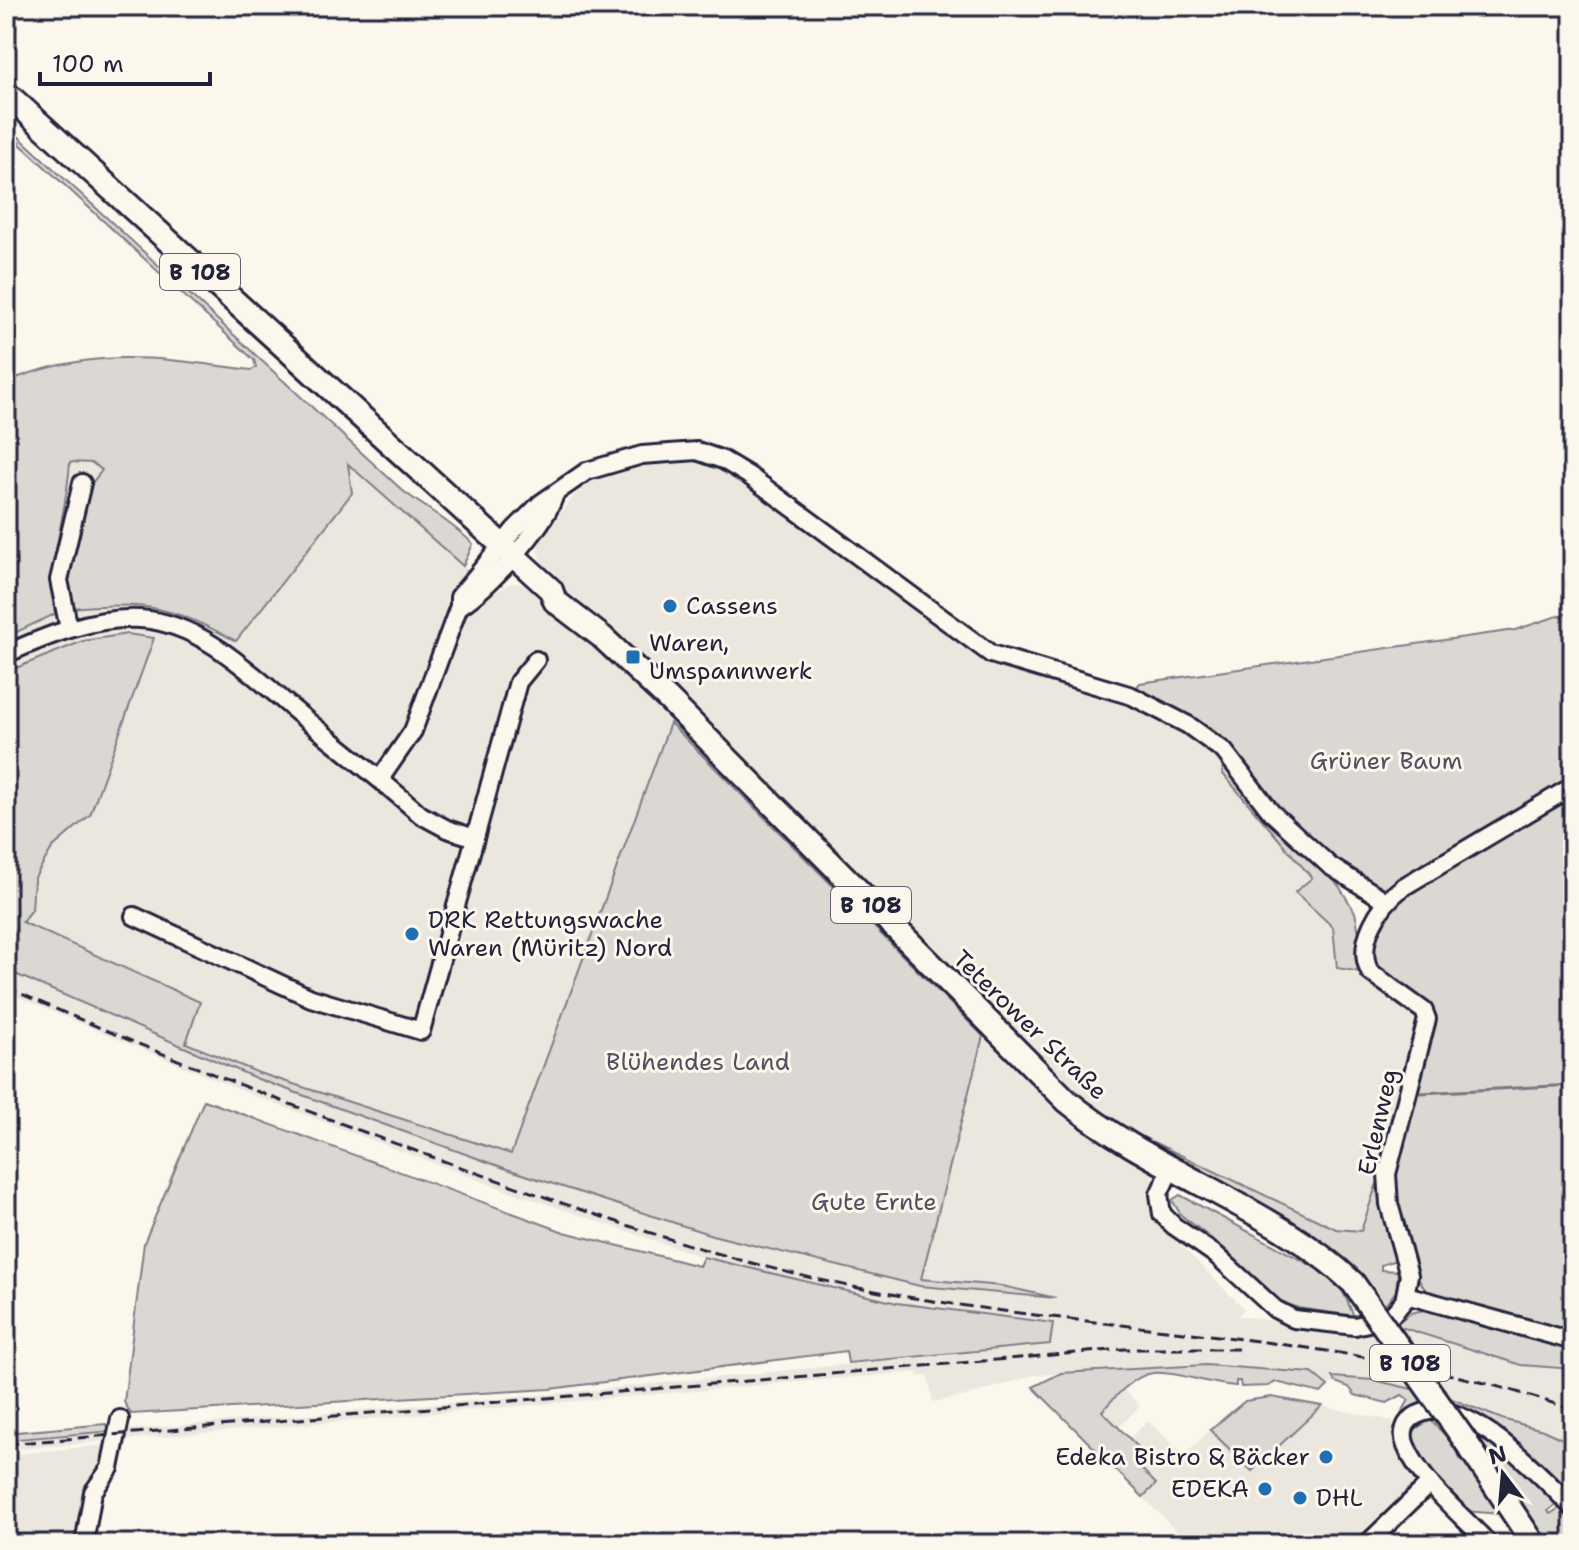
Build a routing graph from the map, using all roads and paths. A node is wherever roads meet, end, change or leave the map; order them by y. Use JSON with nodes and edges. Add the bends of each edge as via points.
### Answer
{"nodes":[{"id":1,"x":6,"y":93,"type":"edge"},
{"id":2,"x":82,"y":483,"type":"dead end"},
{"id":3,"x":504,"y":547,"type":"junction"},
{"id":4,"x":69,"y":629,"type":"junction"},
{"id":5,"x":6,"y":654,"type":"edge"},
{"id":6,"x":536,"y":660,"type":"dead end"},
{"id":7,"x":380,"y":779,"type":"junction"},
{"id":8,"x":1573,"y":786,"type":"edge"},
{"id":9,"x":475,"y":838,"type":"junction"},
{"id":10,"x":1386,"y":901,"type":"junction"},
{"id":11,"x":134,"y":916,"type":"dead end"},
{"id":12,"x":1168,"y":1174,"type":"junction"},
{"id":13,"x":1406,"y":1295,"type":"junction"},
{"id":14,"x":1573,"y":1341,"type":"edge"},
{"id":15,"x":120,"y":1419,"type":"dead end"},
{"id":16,"x":1430,"y":1483,"type":"junction"},
{"id":17,"x":1573,"y":1508,"type":"edge"},
{"id":18,"x":84,"y":1544,"type":"edge"},
{"id":19,"x":1367,"y":1544,"type":"edge"},
{"id":20,"x":1489,"y":1544,"type":"edge"},
{"id":21,"x":1534,"y":1544,"type":"edge"}],
"edges":[{"from":1,"to":3,"type":"main road","number":"B 108"},
{"from":2,"to":4,"type":"street","via":[[59,580]]},
{"from":3,"to":7,"type":"street","via":[[459,606],[413,731]]},
{"from":3,"to":10,"type":"street","via":[[550,510],[559,492],[599,466],[642,455],[697,451],[723,460],[991,654],[1132,696],[1188,725],[1224,751],[1271,812],[1333,869]]},
{"from":3,"to":12,"type":"main road","name":"Teterower Straße","number":"B 108","via":[[551,590],[555,601],[679,710],[1048,1085]]},
{"from":4,"to":5,"type":"street"},
{"from":4,"to":7,"type":"street","via":[[118,619],[190,632],[232,659]]},
{"from":6,"to":9,"type":"street","via":[[518,682]]},
{"from":7,"to":9,"type":"street","via":[[421,815]]},
{"from":8,"to":10,"type":"street"},
{"from":9,"to":11,"type":"street","via":[[421,1031],[311,998]]},
{"from":10,"to":13,"type":"street","name":"Erlenweg","via":[[1372,927],[1366,964],[1376,979],[1424,1011],[1427,1019],[1386,1181],[1407,1264]]},
{"from":12,"to":13,"type":"street","via":[[1158,1201],[1168,1221],[1285,1315],[1371,1324],[1395,1313]]},
{"from":12,"to":21,"type":"main road","name":"Teterower Straße","number":"B 108","bridge":true,"via":[[1306,1246],[1353,1283]]},
{"from":13,"to":14,"type":"street"},
{"from":15,"to":18,"type":"street","via":[[110,1468],[93,1492]]},
{"from":16,"to":17,"type":"street","via":[[1406,1446],[1405,1427],[1417,1416],[1451,1413],[1504,1442]]},
{"from":16,"to":19,"type":"street"},
{"from":16,"to":20,"type":"street"}]}
